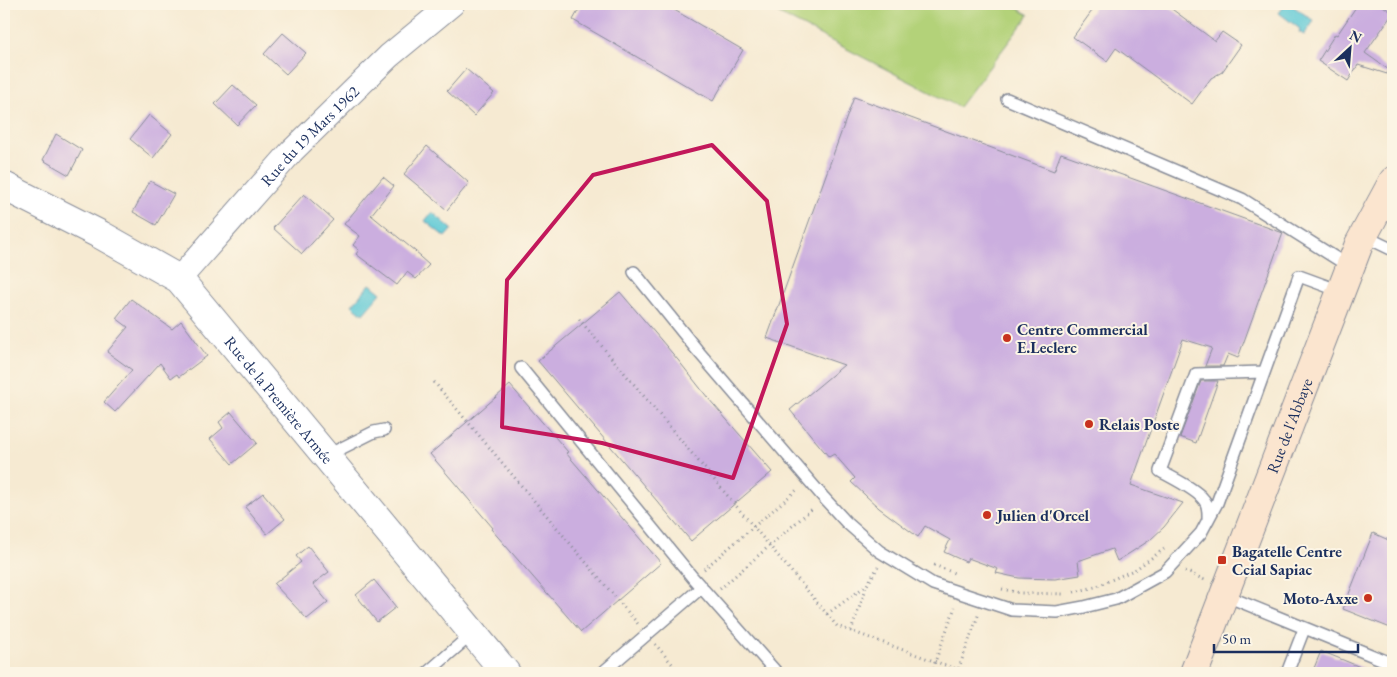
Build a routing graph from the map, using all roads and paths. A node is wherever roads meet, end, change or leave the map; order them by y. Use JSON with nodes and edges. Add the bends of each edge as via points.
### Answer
{"nodes":[{"id":1,"x":452,"y":4,"type":"edge"},
{"id":2,"x":1007,"y":99,"type":"dead end"},
{"id":3,"x":1393,"y":181,"type":"edge"},
{"id":4,"x":4,"y":186,"type":"edge"},
{"id":5,"x":1364,"y":236,"type":"junction"},
{"id":6,"x":1393,"y":250,"type":"edge"},
{"id":7,"x":634,"y":272,"type":"dead end"},
{"id":8,"x":179,"y":279,"type":"junction"},
{"id":9,"x":1345,"y":279,"type":"junction"},
{"id":10,"x":579,"y":319,"type":"dead end"},
{"id":11,"x":521,"y":368,"type":"dead end"},
{"id":12,"x":1263,"y":372,"type":"junction"},
{"id":13,"x":434,"y":382,"type":"dead end"},
{"id":14,"x":384,"y":430,"type":"dead end"},
{"id":15,"x":326,"y":456,"type":"junction"},
{"id":16,"x":824,"y":498,"type":"junction"},
{"id":17,"x":1208,"y":522,"type":"junction"},
{"id":18,"x":769,"y":545,"type":"junction"},
{"id":19,"x":1167,"y":546,"type":"dead end"},
{"id":20,"x":886,"y":555,"type":"junction"},
{"id":21,"x":927,"y":561,"type":"dead end"},
{"id":22,"x":867,"y":585,"type":"junction"},
{"id":23,"x":702,"y":587,"type":"junction"},
{"id":24,"x":960,"y":593,"type":"junction"},
{"id":25,"x":1224,"y":595,"type":"junction"},
{"id":26,"x":711,"y":597,"type":"junction"},
{"id":27,"x":984,"y":601,"type":"junction"},
{"id":28,"x":827,"y":614,"type":"junction"},
{"id":29,"x":1304,"y":629,"type":"junction"},
{"id":30,"x":851,"y":631,"type":"junction"},
{"id":31,"x":472,"y":633,"type":"junction"},
{"id":32,"x":646,"y":634,"type":"junction"},
{"id":33,"x":662,"y":638,"type":"dead end"},
{"id":34,"x":655,"y":644,"type":"junction"},
{"id":35,"x":648,"y":650,"type":"dead end"},
{"id":36,"x":935,"y":662,"type":"junction"},
{"id":37,"x":1393,"y":664,"type":"edge"},
{"id":38,"x":958,"y":672,"type":"edge"},
{"id":39,"x":427,"y":673,"type":"edge"},
{"id":40,"x":506,"y":673,"type":"edge"},
{"id":41,"x":602,"y":673,"type":"edge"},
{"id":42,"x":680,"y":673,"type":"edge"},
{"id":43,"x":777,"y":673,"type":"edge"},
{"id":44,"x":931,"y":673,"type":"edge"},
{"id":45,"x":967,"y":673,"type":"edge"},
{"id":46,"x":1194,"y":673,"type":"edge"},
{"id":47,"x":1287,"y":673,"type":"edge"}],
"edges":[{"from":1,"to":8,"type":"street","name":"Rue du 19 Mars 1962","via":[[389,56],[292,151]]},
{"from":2,"to":9,"type":"lane","via":[[1242,199]]},
{"from":3,"to":5,"type":"main road","name":"Rue de l'Abbaye"},
{"from":4,"to":8,"type":"street","name":"Rue de la Première Armée","via":[[102,234]]},
{"from":5,"to":6,"type":"lane"},
{"from":5,"to":9,"type":"main road","name":"Rue de l'Abbaye"},
{"from":7,"to":16,"type":"lane"},
{"from":8,"to":15,"type":"street","name":"Rue de la Première Armée"},
{"from":9,"to":12,"type":"lane","via":[[1299,276]]},
{"from":9,"to":25,"type":"main road","name":"Rue de l'Abbaye"},
{"from":10,"to":18,"type":"path"},
{"from":11,"to":23,"type":"lane"},
{"from":12,"to":17,"type":"lane"},
{"from":12,"to":17,"type":"lane","via":[[1196,374],[1160,471],[1204,500],[1208,507]]},
{"from":13,"to":32,"type":"path"},
{"from":14,"to":15,"type":"lane"},
{"from":15,"to":31,"type":"street","name":"Rue de la Première Armée"},
{"from":16,"to":18,"type":"path"},
{"from":16,"to":20,"type":"lane","via":[[846,522]]},
{"from":17,"to":27,"type":"lane","via":[[1165,572],[1116,599],[1057,612],[1012,610]]},
{"from":18,"to":26,"type":"path"},
{"from":18,"to":28,"type":"path"},
{"from":19,"to":27,"type":"path","via":[[1136,569],[1095,587],[1064,594],[989,587]]},
{"from":20,"to":22,"type":"path"},
{"from":20,"to":24,"type":"lane","via":[[933,584]]},
{"from":21,"to":24,"type":"path","via":[[966,578]]},
{"from":22,"to":28,"type":"path"},
{"from":22,"to":30,"type":"path"},
{"from":23,"to":26,"type":"lane"},
{"from":23,"to":32,"type":"lane"},
{"from":24,"to":27,"type":"lane"},
{"from":24,"to":36,"type":"path"},
{"from":25,"to":29,"type":"lane"},
{"from":25,"to":46,"type":"main road","name":"Rue de l'Abbaye"},
{"from":26,"to":43,"type":"lane"},
{"from":27,"to":38,"type":"path"},
{"from":28,"to":30,"type":"path","via":[[837,626]]},
{"from":29,"to":37,"type":"lane"},
{"from":29,"to":47,"type":"lane"},
{"from":30,"to":36,"type":"path"},
{"from":31,"to":39,"type":"lane"},
{"from":31,"to":40,"type":"street","name":"Rue de la Première Armée"},
{"from":32,"to":34,"type":"path"},
{"from":32,"to":41,"type":"lane"},
{"from":33,"to":34,"type":"path"},
{"from":34,"to":35,"type":"path"},
{"from":34,"to":42,"type":"path"},
{"from":36,"to":38,"type":"path"},
{"from":36,"to":44,"type":"path"},
{"from":38,"to":45,"type":"path"}]}
